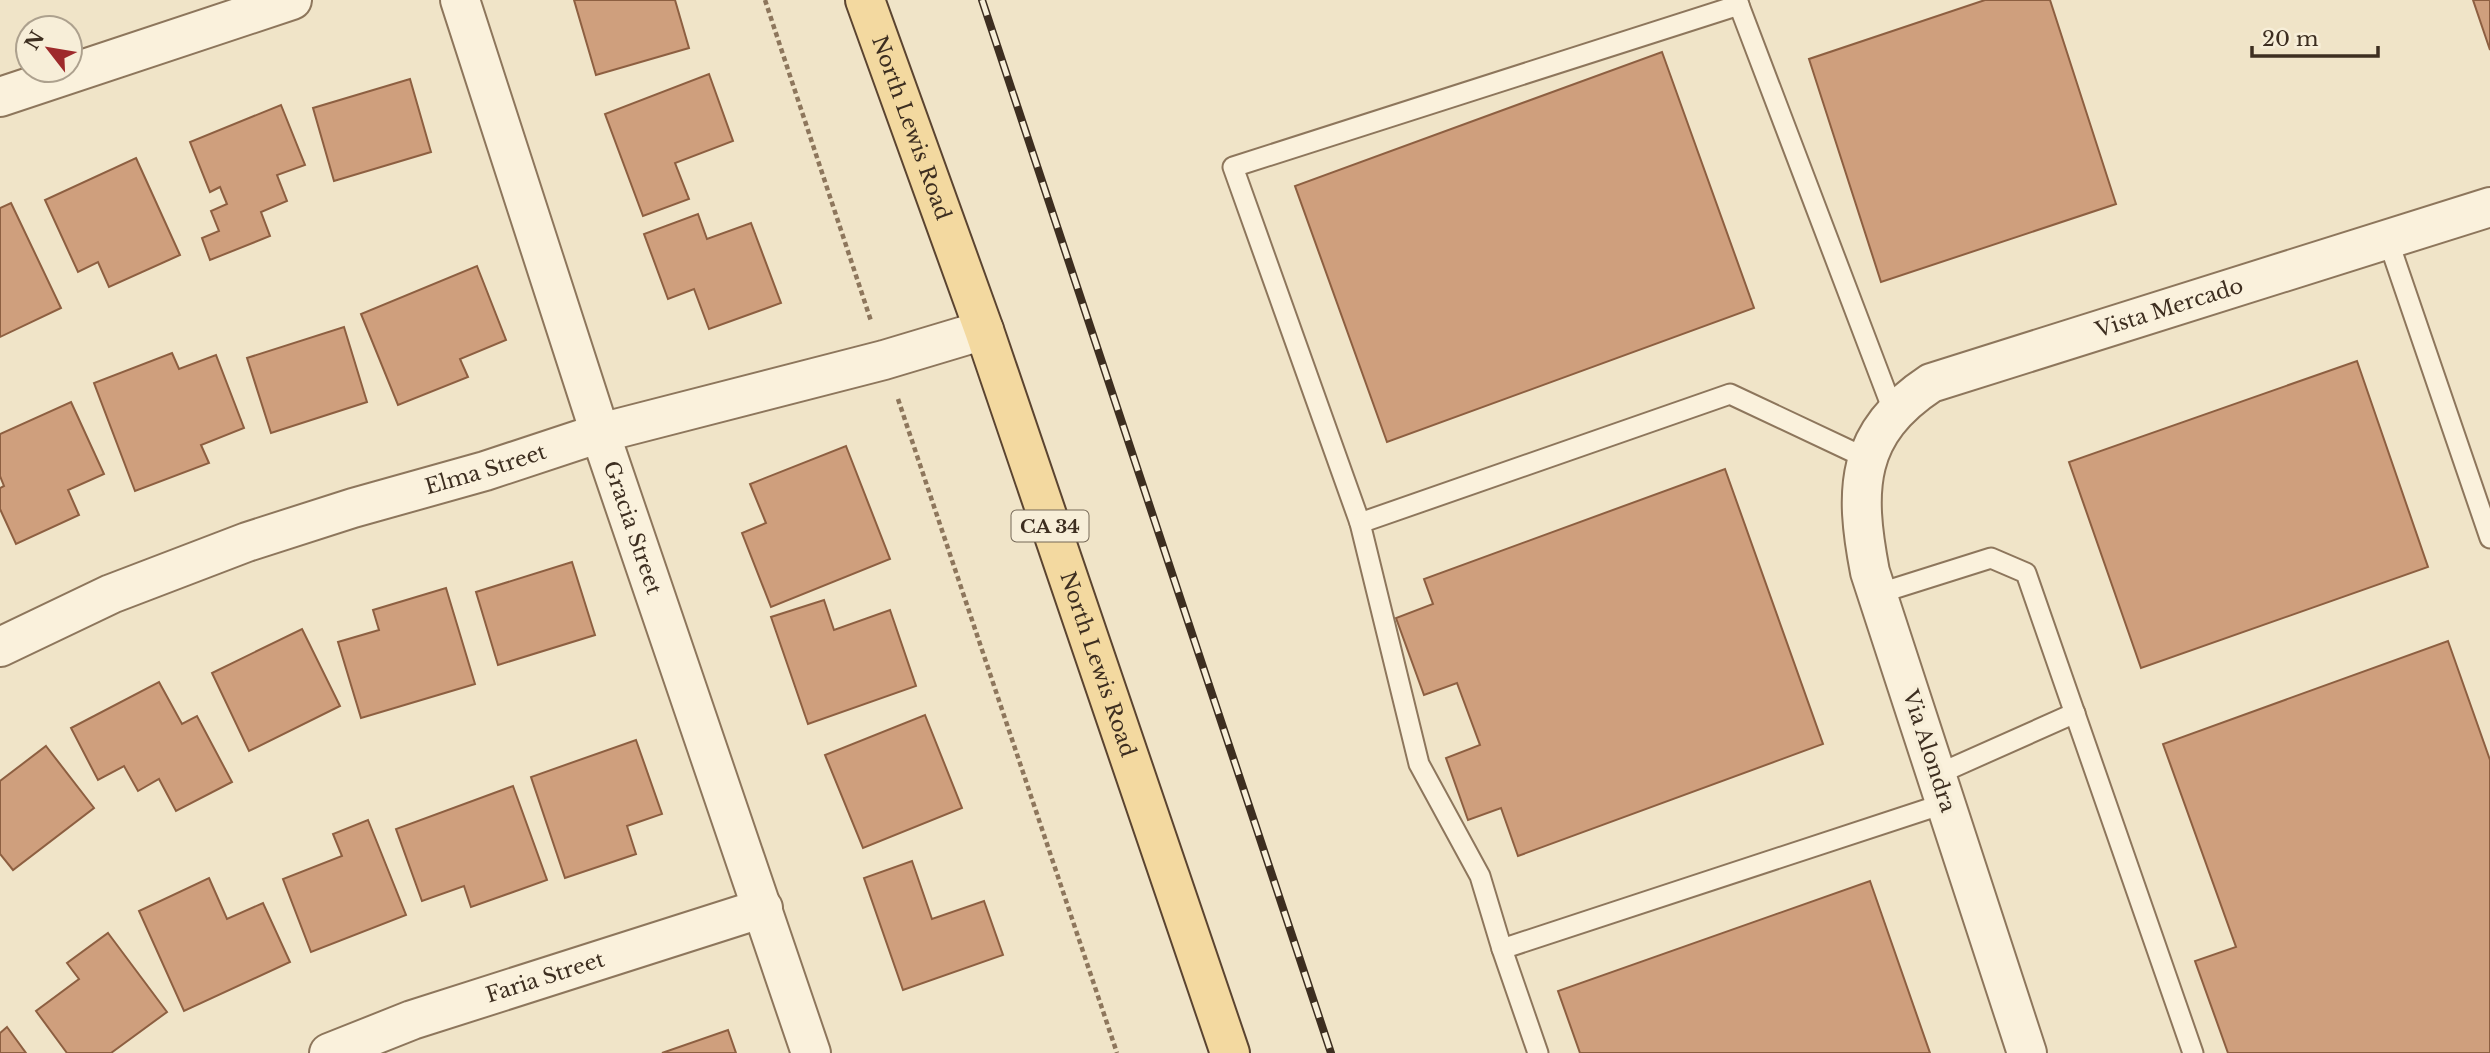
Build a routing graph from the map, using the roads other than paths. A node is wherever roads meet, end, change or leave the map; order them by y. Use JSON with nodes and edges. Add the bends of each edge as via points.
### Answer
{"nodes":[{"id":1,"x":292,"y":0,"type":"edge"},
{"id":2,"x":460,"y":0,"type":"edge"},
{"id":3,"x":865,"y":0,"type":"edge"},
{"id":4,"x":1738,"y":2,"type":"edge"},
{"id":5,"x":0,"y":97,"type":"edge"},
{"id":6,"x":2490,"y":207,"type":"edge"},
{"id":7,"x":2388,"y":240,"type":"junction"},
{"id":8,"x":984,"y":330,"type":"junction"},
{"id":9,"x":1894,"y":413,"type":"junction"},
{"id":10,"x":600,"y":433,"type":"junction"},
{"id":11,"x":1869,"y":452,"type":"junction"},
{"id":12,"x":1360,"y":523,"type":"junction"},
{"id":13,"x":2490,"y":538,"type":"edge"},
{"id":14,"x":1877,"y":594,"type":"junction"},
{"id":15,"x":0,"y":648,"type":"edge"},
{"id":16,"x":2075,"y":713,"type":"junction"},
{"id":17,"x":1941,"y":789,"type":"junction"},
{"id":18,"x":762,"y":908,"type":"junction"},
{"id":19,"x":1502,"y":948,"type":"junction"},
{"id":20,"x":329,"y":1053,"type":"edge"},
{"id":21,"x":811,"y":1053,"type":"edge"},
{"id":22,"x":1230,"y":1053,"type":"edge"},
{"id":23,"x":1538,"y":1053,"type":"edge"},
{"id":24,"x":2028,"y":1053,"type":"edge"},
{"id":25,"x":2193,"y":1053,"type":"edge"}],
"edges":[{"from":1,"to":5,"type":"street"},
{"from":2,"to":10,"type":"street","name":"Gracia Street"},
{"from":3,"to":8,"type":"main road","name":"North Lewis Road","number":"CA 34"},
{"from":4,"to":9,"type":"lane"},
{"from":4,"to":12,"type":"lane","via":[[1233,167]]},
{"from":6,"to":7,"type":"street","name":"Vista Mercado"},
{"from":7,"to":9,"type":"street","name":"Vista Mercado","via":[[1931,383]]},
{"from":7,"to":13,"type":"lane"},
{"from":8,"to":10,"type":"street","name":"Elma Street"},
{"from":8,"to":22,"type":"main road","name":"North Lewis Road","number":"CA 34"},
{"from":9,"to":11,"type":"street","name":"Vista Mercado"},
{"from":10,"to":15,"type":"street","name":"Elma Street","via":[[247,542],[111,594]]},
{"from":10,"to":18,"type":"street","name":"Gracia Street"},
{"from":11,"to":12,"type":"lane","via":[[1730,394]]},
{"from":11,"to":14,"type":"street","name":"Via Alondra","via":[[1862,484],[1863,535]]},
{"from":12,"to":19,"type":"lane","via":[[1419,764],[1480,876]]},
{"from":14,"to":16,"type":"lane","via":[[1991,558],[2026,573]]},
{"from":14,"to":17,"type":"street","name":"Via Alondra"},
{"from":16,"to":17,"type":"lane"},
{"from":16,"to":25,"type":"lane"},
{"from":17,"to":19,"type":"lane"},
{"from":17,"to":24,"type":"street","name":"Via Alondra"},
{"from":18,"to":20,"type":"street","name":"Faria Street","via":[[412,1020]]},
{"from":18,"to":21,"type":"street","name":"Gracia Street"},
{"from":19,"to":23,"type":"lane"}]}
